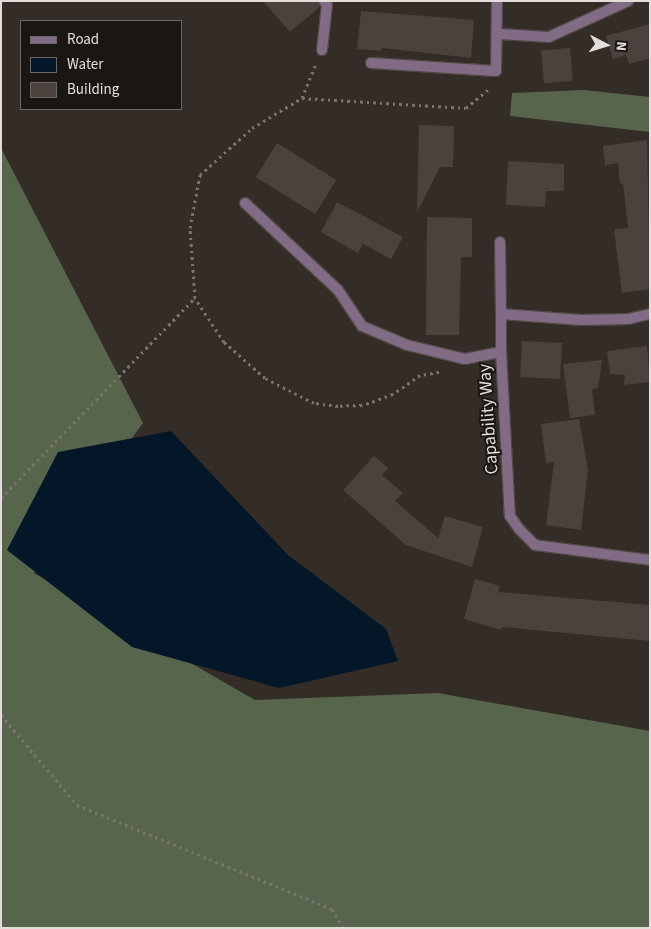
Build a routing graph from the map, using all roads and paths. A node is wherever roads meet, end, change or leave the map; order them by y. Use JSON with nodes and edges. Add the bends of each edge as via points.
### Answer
{"nodes":[{"id":1,"x":324,"y":1,"type":"edge"},
{"id":2,"x":497,"y":1,"type":"edge"},
{"id":3,"x":628,"y":1,"type":"edge"},
{"id":4,"x":500,"y":34,"type":"junction"},
{"id":5,"x":322,"y":50,"type":"joint"},
{"id":6,"x":371,"y":63,"type":"dead end"},
{"id":7,"x":496,"y":71,"type":"junction"},
{"id":8,"x":302,"y":98,"type":"junction"},
{"id":9,"x":245,"y":203,"type":"dead end"},
{"id":10,"x":500,"y":242,"type":"dead end"},
{"id":11,"x":195,"y":298,"type":"junction"},
{"id":12,"x":501,"y":314,"type":"junction"},
{"id":13,"x":650,"y":314,"type":"edge"},
{"id":14,"x":501,"y":352,"type":"junction"},
{"id":15,"x":446,"y":371,"type":"dead end"},
{"id":16,"x":1,"y":498,"type":"edge"},
{"id":17,"x":650,"y":560,"type":"edge"},
{"id":18,"x":1,"y":714,"type":"edge"},
{"id":19,"x":343,"y":928,"type":"edge"}],
"edges":[{"from":1,"to":5,"type":"street","via":[[327,5]]},
{"from":2,"to":4,"type":"street"},
{"from":3,"to":4,"type":"street","via":[[549,37]]},
{"from":4,"to":7,"type":"street"},
{"from":5,"to":8,"type":"path"},
{"from":6,"to":7,"type":"street"},
{"from":7,"to":8,"type":"path","via":[[488,92],[466,108]]},
{"from":8,"to":11,"type":"path","via":[[252,128],[200,175],[190,228]]},
{"from":9,"to":14,"type":"street","via":[[338,290],[362,326],[407,345],[465,359]]},
{"from":10,"to":12,"type":"street","name":"Capability Way"},
{"from":11,"to":15,"type":"path","via":[[230,348],[265,378],[314,403],[362,405],[392,394],[420,375]]},
{"from":11,"to":16,"type":"path"},
{"from":12,"to":13,"type":"street","via":[[581,320],[629,319]]},
{"from":12,"to":14,"type":"street","name":"Capability Way"},
{"from":14,"to":17,"type":"street","name":"Capability Way","via":[[510,516],[535,545]]},
{"from":18,"to":19,"type":"path","via":[[77,805],[332,909]]}]}
